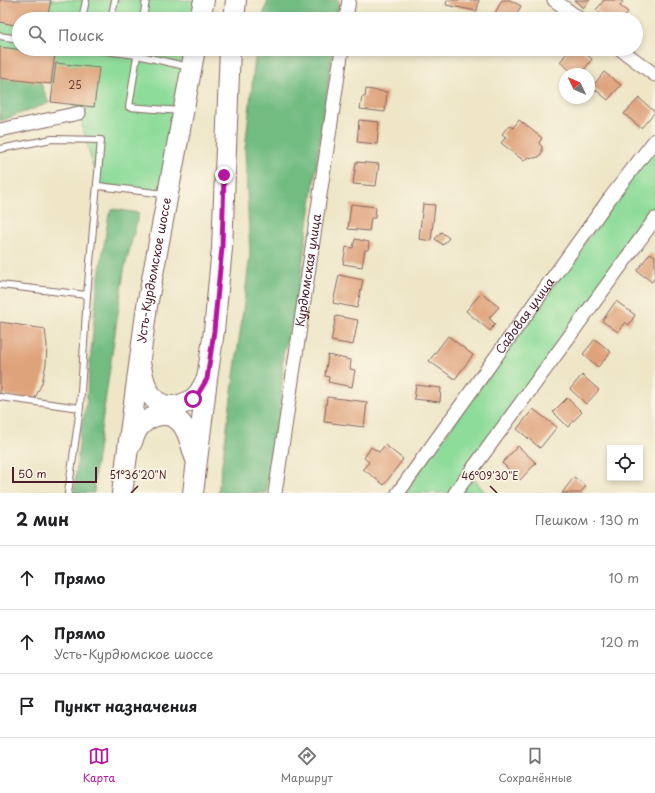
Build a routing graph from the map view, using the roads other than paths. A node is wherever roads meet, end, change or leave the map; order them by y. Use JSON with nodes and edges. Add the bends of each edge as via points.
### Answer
{"nodes":[{"id":1,"x":86,"y":0,"type":"edge"},
{"id":2,"x":115,"y":0,"type":"edge"},
{"id":3,"x":146,"y":0,"type":"edge"},
{"id":4,"x":204,"y":0,"type":"edge"},
{"id":5,"x":236,"y":0,"type":"edge"},
{"id":6,"x":349,"y":0,"type":"edge"},
{"id":7,"x":554,"y":0,"type":"edge"},
{"id":8,"x":83,"y":12,"type":"edge"},
{"id":9,"x":112,"y":12,"type":"edge"},
{"id":10,"x":144,"y":12,"type":"edge"},
{"id":11,"x":201,"y":12,"type":"edge"},
{"id":12,"x":235,"y":12,"type":"edge"},
{"id":13,"x":347,"y":12,"type":"edge"},
{"id":14,"x":570,"y":12,"type":"edge"},
{"id":15,"x":0,"y":36,"type":"edge"},
{"id":16,"x":12,"y":38,"type":"edge"},
{"id":17,"x":137,"y":56,"type":"edge"},
{"id":18,"x":175,"y":56,"type":"edge"},
{"id":19,"x":230,"y":56,"type":"edge"},
{"id":20,"x":341,"y":56,"type":"edge"},
{"id":21,"x":629,"y":56,"type":"edge"},
{"id":22,"x":193,"y":58,"type":"edge"},
{"id":23,"x":655,"y":75,"type":"edge"},
{"id":24,"x":182,"y":111,"type":"junction"},
{"id":25,"x":80,"y":113,"type":"dead end"},
{"id":26,"x":0,"y":130,"type":"edge"},
{"id":27,"x":655,"y":140,"type":"edge"},
{"id":28,"x":0,"y":149,"type":"edge"},
{"id":29,"x":98,"y":186,"type":"junction"},
{"id":30,"x":168,"y":194,"type":"junction"},
{"id":31,"x":655,"y":219,"type":"edge"},
{"id":32,"x":0,"y":285,"type":"edge"},
{"id":33,"x":87,"y":295,"type":"junction"},
{"id":34,"x":139,"y":359,"type":"junction"},
{"id":35,"x":207,"y":379,"type":"junction"},
{"id":36,"x":0,"y":397,"type":"edge"},
{"id":37,"x":80,"y":408,"type":"junction"},
{"id":38,"x":127,"y":454,"type":"junction"},
{"id":39,"x":196,"y":461,"type":"junction"},
{"id":40,"x":68,"y":493,"type":"edge"},
{"id":41,"x":122,"y":493,"type":"edge"},
{"id":42,"x":192,"y":493,"type":"edge"},
{"id":43,"x":275,"y":493,"type":"edge"},
{"id":44,"x":398,"y":493,"type":"edge"},
{"id":45,"x":455,"y":493,"type":"edge"}],
"edges":[{"from":1,"to":8,"type":"lane"},
{"from":2,"to":9,"type":"lane"},
{"from":3,"to":10,"type":"lane"},
{"from":4,"to":11,"type":"main road"},
{"from":5,"to":12,"type":"main road"},
{"from":6,"to":13,"type":"street"},
{"from":7,"to":14,"type":"street"},
{"from":15,"to":16,"type":"lane"},
{"from":17,"to":24,"type":"lane","via":[[130,107]]},
{"from":18,"to":22,"type":"lane"},
{"from":19,"to":35,"type":"main road","via":[[222,248]]},
{"from":20,"to":43,"type":"street","name":"Курдюмская улица"},
{"from":21,"to":23,"type":"street"},
{"from":22,"to":24,"type":"main road","name":"Усть-Курдюмское шоссе"},
{"from":24,"to":30,"type":"main road","name":"Усть-Курдюмское шоссе"},
{"from":25,"to":26,"type":"street"},
{"from":27,"to":44,"type":"street","name":"Садовая улица","via":[[610,198]]},
{"from":28,"to":29,"type":"lane","via":[[52,139],[102,140]]},
{"from":29,"to":30,"type":"lane"},
{"from":29,"to":33,"type":"lane"},
{"from":30,"to":34,"type":"main road","name":"Усть-Курдюмское шоссе"},
{"from":31,"to":45,"type":"street"},
{"from":32,"to":33,"type":"lane"},
{"from":33,"to":37,"type":"lane"},
{"from":34,"to":35,"type":"main road","via":[[146,388],[153,398],[166,406],[186,403],[193,399]]},
{"from":34,"to":38,"type":"main road","name":"Усть-Курдюмское шоссе"},
{"from":35,"to":39,"type":"main road"},
{"from":36,"to":37,"type":"lane"},
{"from":37,"to":40,"type":"lane"},
{"from":38,"to":39,"type":"main road","via":[[137,430],[155,415],[163,415],[172,416],[180,422]]},
{"from":38,"to":41,"type":"main road","name":"Усть-Курдюмское шоссе"},
{"from":39,"to":42,"type":"main road"}]}
